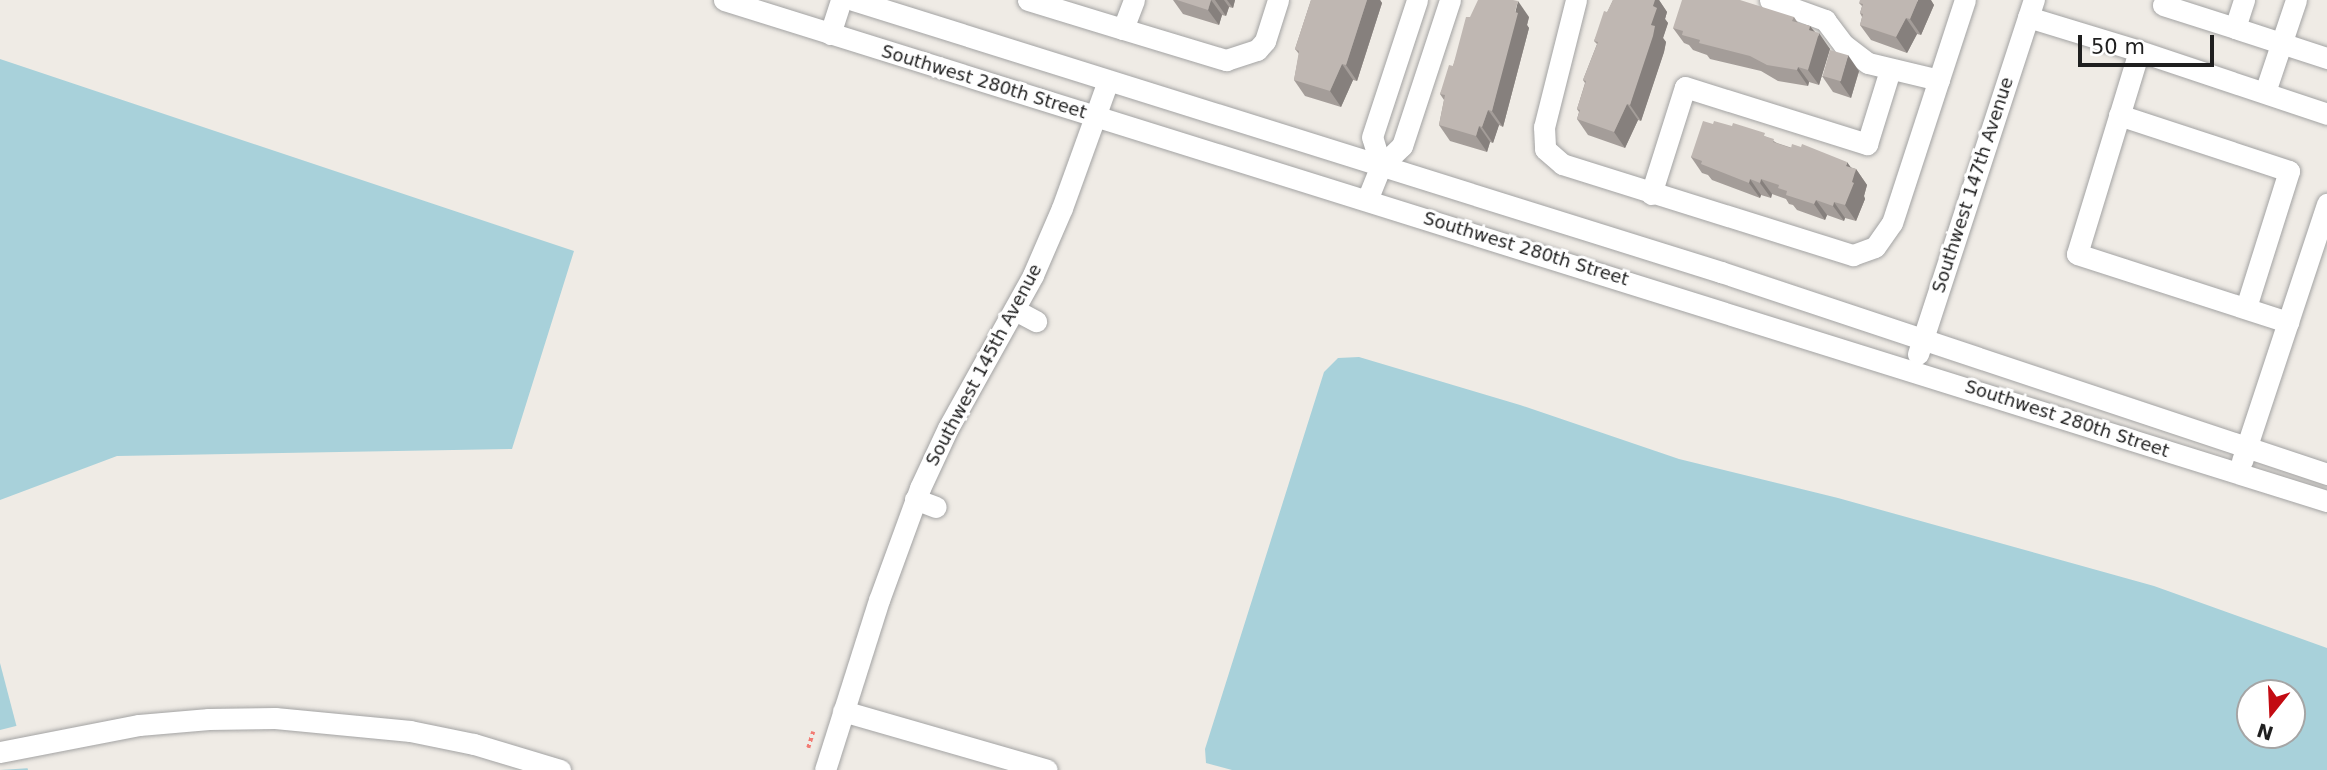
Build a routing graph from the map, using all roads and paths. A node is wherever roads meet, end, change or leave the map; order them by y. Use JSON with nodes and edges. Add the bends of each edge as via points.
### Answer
{"nodes":[{"id":1,"x":724,"y":0,"type":"edge"},
{"id":2,"x":841,"y":0,"type":"edge"},
{"id":3,"x":853,"y":0,"type":"edge"},
{"id":4,"x":1028,"y":0,"type":"edge"},
{"id":5,"x":1134,"y":0,"type":"edge"},
{"id":6,"x":1278,"y":0,"type":"edge"},
{"id":7,"x":1417,"y":0,"type":"edge"},
{"id":8,"x":1450,"y":0,"type":"edge"},
{"id":9,"x":1576,"y":0,"type":"edge"},
{"id":10,"x":1770,"y":0,"type":"edge"},
{"id":11,"x":1965,"y":0,"type":"edge"},
{"id":12,"x":2244,"y":0,"type":"edge"},
{"id":13,"x":2296,"y":0,"type":"edge"},
{"id":14,"x":2163,"y":5,"type":"dead end"},
{"id":15,"x":2031,"y":9,"type":"edge"},
{"id":16,"x":1829,"y":10,"type":"edge"},
{"id":17,"x":2235,"y":28,"type":"junction"},
{"id":18,"x":1123,"y":29,"type":"junction"},
{"id":19,"x":830,"y":34,"type":"junction"},
{"id":20,"x":2281,"y":43,"type":"junction"},
{"id":21,"x":2138,"y":51,"type":"junction"},
{"id":22,"x":2327,"y":58,"type":"edge"},
{"id":23,"x":1890,"y":70,"type":"junction"},
{"id":24,"x":1939,"y":80,"type":"junction"},
{"id":25,"x":1108,"y":81,"type":"junction"},
{"id":26,"x":2265,"y":92,"type":"junction"},
{"id":27,"x":2327,"y":114,"type":"edge"},
{"id":28,"x":2119,"y":115,"type":"junction"},
{"id":29,"x":1094,"y":116,"type":"junction"},
{"id":30,"x":1381,"y":166,"type":"junction"},
{"id":31,"x":1651,"y":194,"type":"junction"},
{"id":32,"x":1367,"y":200,"type":"junction"},
{"id":33,"x":2327,"y":204,"type":"edge"},
{"id":34,"x":1755,"y":284,"type":"junction"},
{"id":35,"x":2246,"y":307,"type":"junction"},
{"id":36,"x":1015,"y":310,"type":"junction"},
{"id":37,"x":1747,"y":318,"type":"junction"},
{"id":38,"x":1035,"y":321,"type":"dead end"},
{"id":39,"x":2288,"y":322,"type":"junction"},
{"id":40,"x":1922,"y":341,"type":"junction"},
{"id":41,"x":1913,"y":369,"type":"junction"},
{"id":42,"x":2246,"y":449,"type":"junction"},
{"id":43,"x":2238,"y":473,"type":"junction"},
{"id":44,"x":2327,"y":474,"type":"edge"},
{"id":45,"x":915,"y":499,"type":"junction"},
{"id":46,"x":2327,"y":501,"type":"edge"},
{"id":47,"x":936,"y":507,"type":"dead end"},
{"id":48,"x":843,"y":711,"type":"junction"},
{"id":49,"x":813,"y":732,"type":"dead end"},
{"id":50,"x":808,"y":748,"type":"dead end"},
{"id":51,"x":0,"y":752,"type":"edge"},
{"id":52,"x":560,"y":770,"type":"edge"},
{"id":53,"x":825,"y":770,"type":"edge"},
{"id":54,"x":1047,"y":770,"type":"edge"}],
"edges":[{"from":1,"to":19,"type":"street","name":"Southwest 280th Street"},
{"from":2,"to":19,"type":"street"},
{"from":3,"to":25,"type":"street","name":"Southwest 280th Street"},
{"from":4,"to":18,"type":"street"},
{"from":5,"to":18,"type":"street"},
{"from":6,"to":18,"type":"street","via":[[1265,41],[1257,50],[1226,60]]},
{"from":7,"to":30,"type":"street","via":[[1372,137]]},
{"from":8,"to":30,"type":"street","via":[[1402,146]]},
{"from":9,"to":31,"type":"street","via":[[1544,127],[1545,149],[1562,164]]},
{"from":10,"to":16,"type":"street"},
{"from":11,"to":24,"type":"street"},
{"from":12,"to":17,"type":"street"},
{"from":13,"to":20,"type":"street"},
{"from":14,"to":17,"type":"street"},
{"from":15,"to":21,"type":"street"},
{"from":15,"to":40,"type":"street","name":"Southwest 147th Avenue"},
{"from":16,"to":23,"type":"street","via":[[1844,45]]},
{"from":17,"to":20,"type":"street"},
{"from":19,"to":29,"type":"street","name":"Southwest 280th Street"},
{"from":20,"to":22,"type":"street"},
{"from":20,"to":26,"type":"street"},
{"from":21,"to":26,"type":"street"},
{"from":21,"to":28,"type":"street"},
{"from":23,"to":24,"type":"street"},
{"from":23,"to":31,"type":"street","via":[[1867,144],[1685,87]]},
{"from":24,"to":31,"type":"street","via":[[1892,223],[1875,247],[1864,253],[1853,255]]},
{"from":25,"to":29,"type":"street","name":"Southwest 145th Avenue"},
{"from":25,"to":30,"type":"street","name":"Southwest 280th Street"},
{"from":26,"to":27,"type":"street"},
{"from":28,"to":35,"type":"street","via":[[2289,171]]},
{"from":28,"to":35,"type":"street","via":[[2077,254]]},
{"from":29,"to":32,"type":"street","name":"Southwest 280th Street"},
{"from":29,"to":36,"type":"street","name":"Southwest 145th Avenue","via":[[1062,208]]},
{"from":30,"to":32,"type":"street"},
{"from":30,"to":34,"type":"street","name":"Southwest 280th Street"},
{"from":32,"to":37,"type":"street","name":"Southwest 280th Street"},
{"from":33,"to":39,"type":"street"},
{"from":34,"to":37,"type":"street"},
{"from":34,"to":40,"type":"street","name":"Southwest 280th Street"},
{"from":35,"to":39,"type":"street"},
{"from":36,"to":38,"type":"street"},
{"from":36,"to":45,"type":"street","name":"Southwest 145th Avenue","via":[[948,428]]},
{"from":37,"to":41,"type":"street","name":"Southwest 280th Street"},
{"from":39,"to":42,"type":"street"},
{"from":40,"to":41,"type":"street","name":"Southwest 147th Avenue"},
{"from":40,"to":42,"type":"street","name":"Southwest 280th Street"},
{"from":41,"to":43,"type":"street","name":"Southwest 280th Street"},
{"from":42,"to":43,"type":"street"},
{"from":42,"to":44,"type":"street","name":"Southwest 280th Street"},
{"from":43,"to":46,"type":"street","name":"Southwest 280th Street"},
{"from":45,"to":47,"type":"street"},
{"from":45,"to":48,"type":"street","name":"Southwest 145th Avenue"},
{"from":48,"to":53,"type":"street","name":"Southwest 145th Avenue"},
{"from":48,"to":54,"type":"street"},
{"from":49,"to":50,"type":"path"},
{"from":51,"to":52,"type":"street","via":[[175,721],[308,719],[441,736]]}]}
